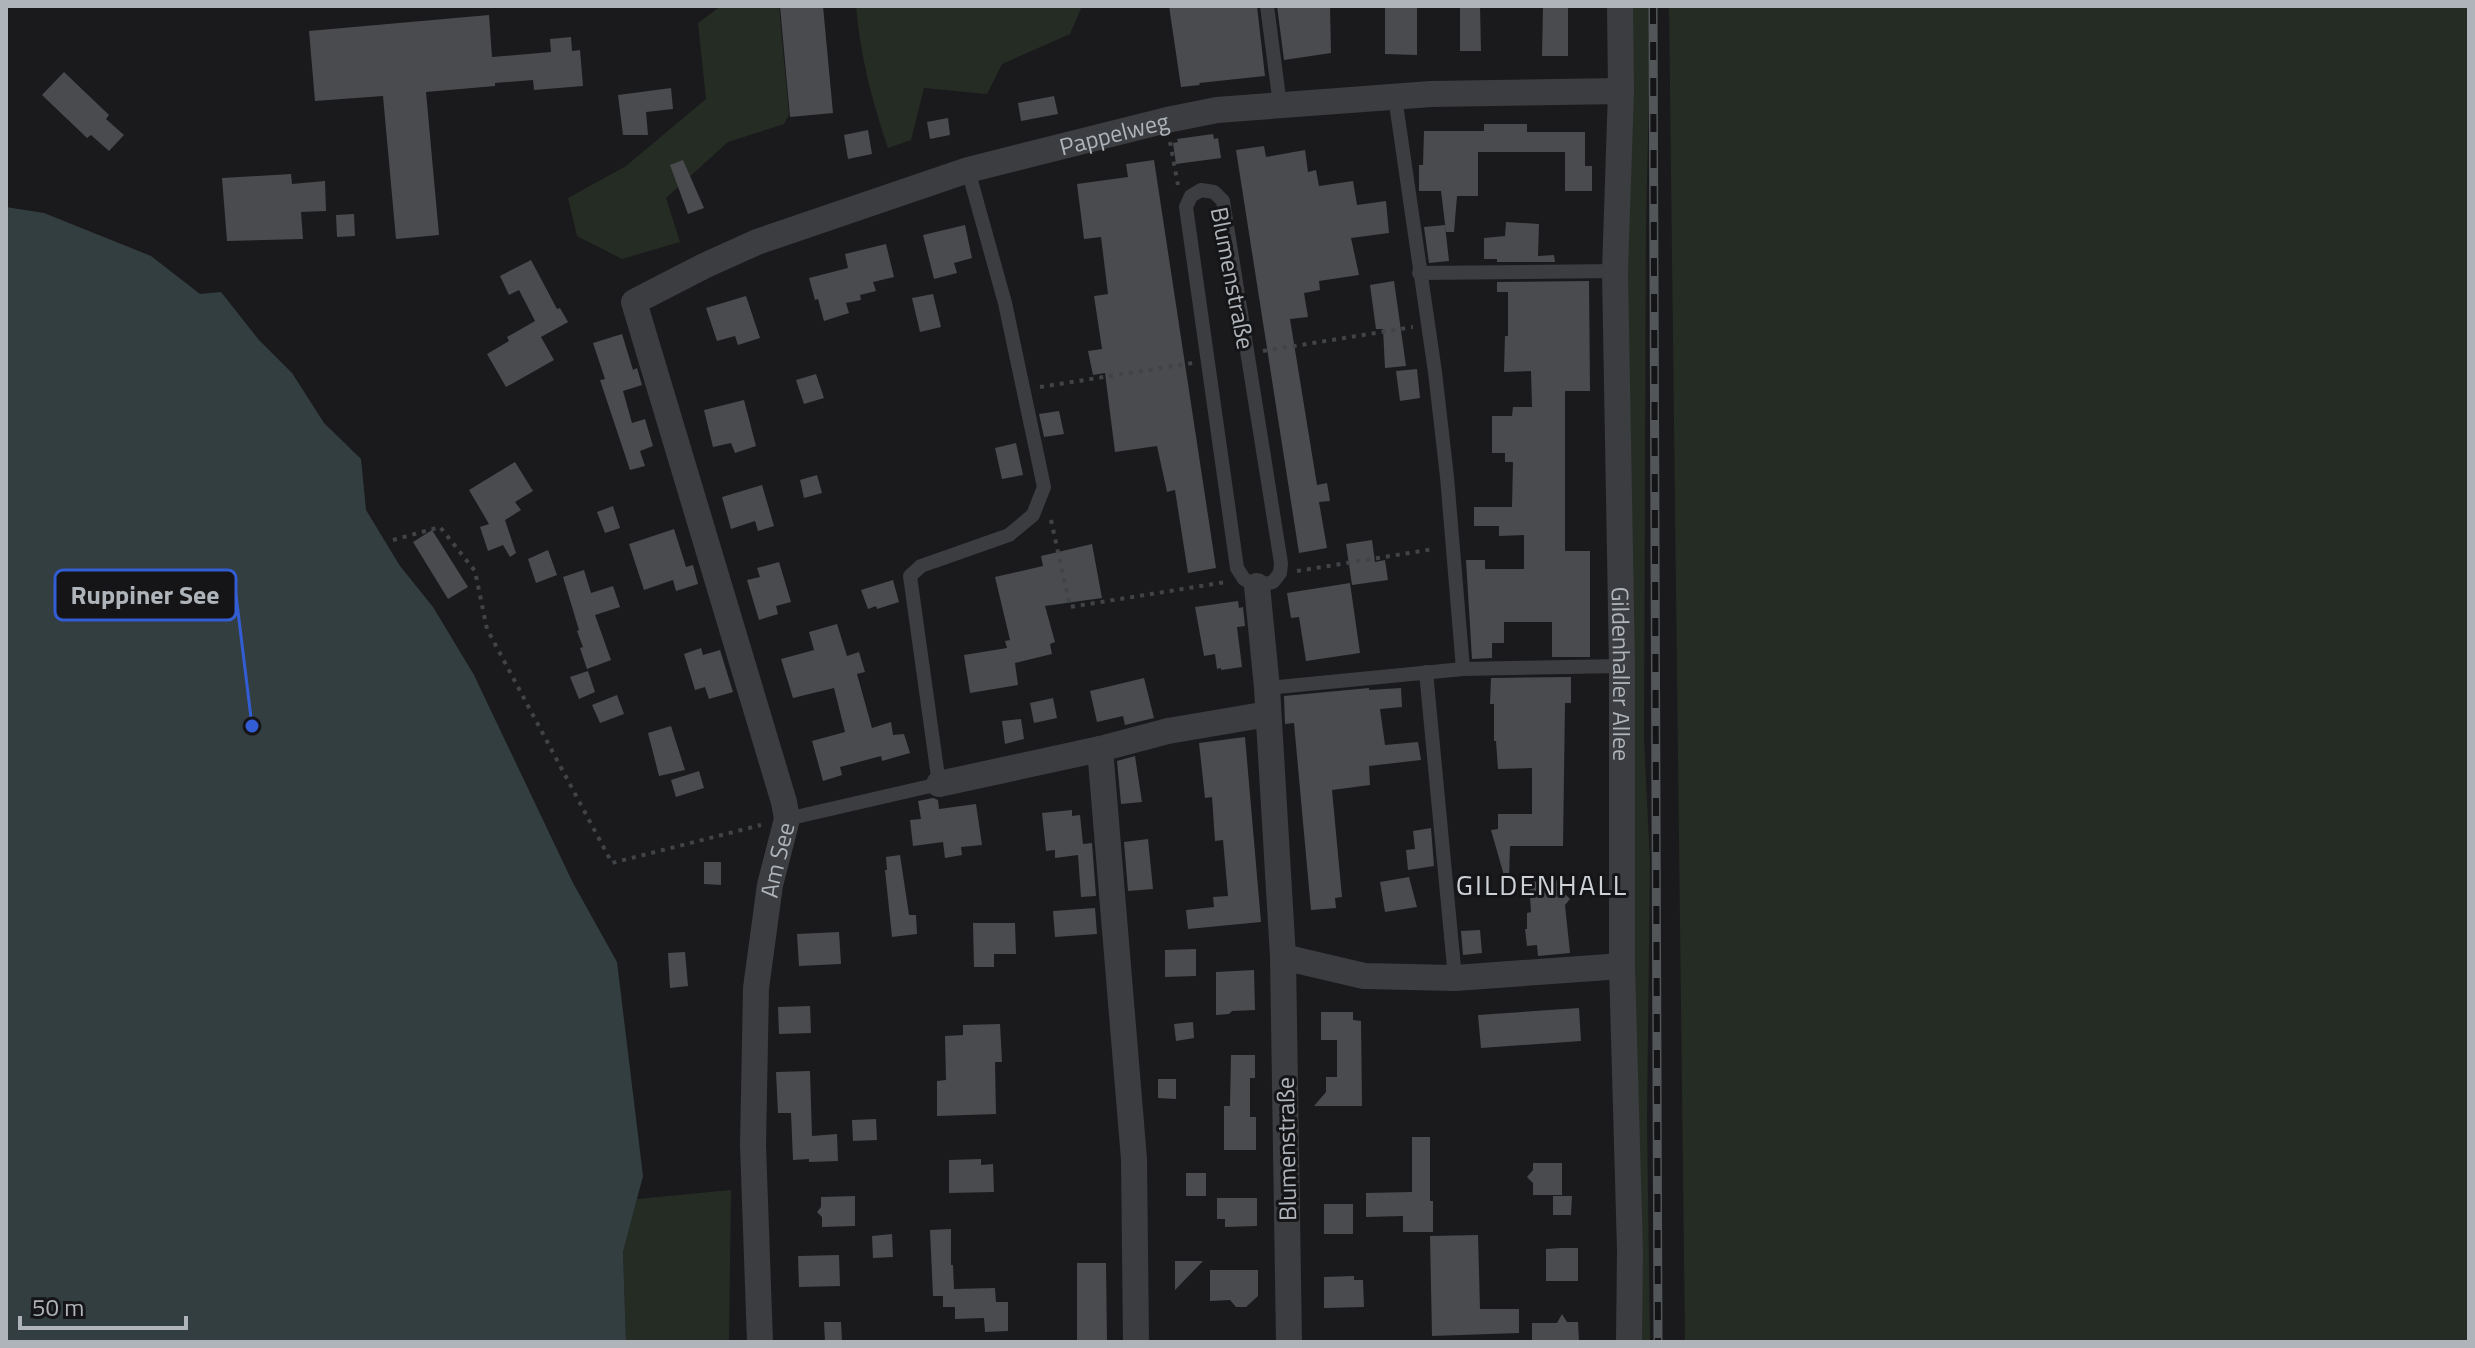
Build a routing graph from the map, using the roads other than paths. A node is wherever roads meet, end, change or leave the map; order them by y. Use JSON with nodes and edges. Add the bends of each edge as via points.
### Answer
{"nodes":[{"id":1,"x":1267,"y":6,"type":"edge"},
{"id":2,"x":1620,"y":6,"type":"edge"},
{"id":3,"x":1621,"y":91,"type":"junction"},
{"id":4,"x":1395,"y":97,"type":"junction"},
{"id":5,"x":1280,"y":105,"type":"junction"},
{"id":6,"x":968,"y":170,"type":"junction"},
{"id":7,"x":1615,"y":271,"type":"junction"},
{"id":8,"x":1419,"y":273,"type":"junction"},
{"id":9,"x":634,"y":302,"type":"joint"},
{"id":10,"x":1261,"y":580,"type":"junction"},
{"id":11,"x":1622,"y":666,"type":"junction"},
{"id":12,"x":1463,"y":669,"type":"junction"},
{"id":13,"x":1426,"y":672,"type":"junction"},
{"id":14,"x":1267,"y":701,"type":"junction"},
{"id":15,"x":1100,"y":749,"type":"junction"},
{"id":16,"x":939,"y":784,"type":"junction"},
{"id":17,"x":787,"y":819,"type":"junction"},
{"id":18,"x":1283,"y":957,"type":"junction"},
{"id":19,"x":1622,"y":966,"type":"junction"},
{"id":20,"x":1455,"y":978,"type":"junction"},
{"id":21,"x":760,"y":1342,"type":"edge"},
{"id":22,"x":1136,"y":1342,"type":"edge"},
{"id":23,"x":1289,"y":1342,"type":"edge"},
{"id":24,"x":1629,"y":1342,"type":"edge"}],
"edges":[{"from":1,"to":5,"type":"lane"},
{"from":2,"to":3,"type":"street","name":"Gildenhaller Allee"},
{"from":3,"to":4,"type":"street","name":"Pappelweg"},
{"from":3,"to":7,"type":"street","name":"Gildenhaller Allee"},
{"from":4,"to":5,"type":"street","name":"Pappelweg"},
{"from":4,"to":8,"type":"lane"},
{"from":5,"to":6,"type":"street","name":"Pappelweg","via":[[1167,120]]},
{"from":6,"to":9,"type":"street","name":"Pappelweg","via":[[757,242]]},
{"from":6,"to":16,"type":"lane","via":[[1005,303],[1044,487],[1033,515],[1009,535],[921,566],[910,576]]},
{"from":7,"to":8,"type":"lane"},
{"from":7,"to":11,"type":"street","name":"Gildenhaller Allee"},
{"from":8,"to":12,"type":"lane","via":[[1436,387]]},
{"from":9,"to":17,"type":"street","name":"Am See"},
{"from":10,"to":10,"type":"lane","name":"Blumenstraße","via":[[1281,563],[1223,201],[1214,192],[1201,190],[1186,207],[1237,568]]},
{"from":10,"to":14,"type":"street","name":"Blumenstraße"},
{"from":11,"to":12,"type":"lane"},
{"from":11,"to":19,"type":"street","name":"Gildenhaller Allee"},
{"from":12,"to":13,"type":"lane"},
{"from":13,"to":14,"type":"lane"},
{"from":13,"to":20,"type":"lane"},
{"from":14,"to":15,"type":"street"},
{"from":14,"to":18,"type":"street","name":"Blumenstraße"},
{"from":15,"to":16,"type":"street"},
{"from":15,"to":22,"type":"street","via":[[1134,1159]]},
{"from":16,"to":17,"type":"lane"},
{"from":17,"to":21,"type":"street","name":"Am See","via":[[770,885],[756,988],[753,1129]]},
{"from":18,"to":20,"type":"street","via":[[1364,976]]},
{"from":18,"to":23,"type":"street","name":"Blumenstraße"},
{"from":19,"to":20,"type":"street"},
{"from":19,"to":24,"type":"street","name":"Gildenhaller Allee"}]}
